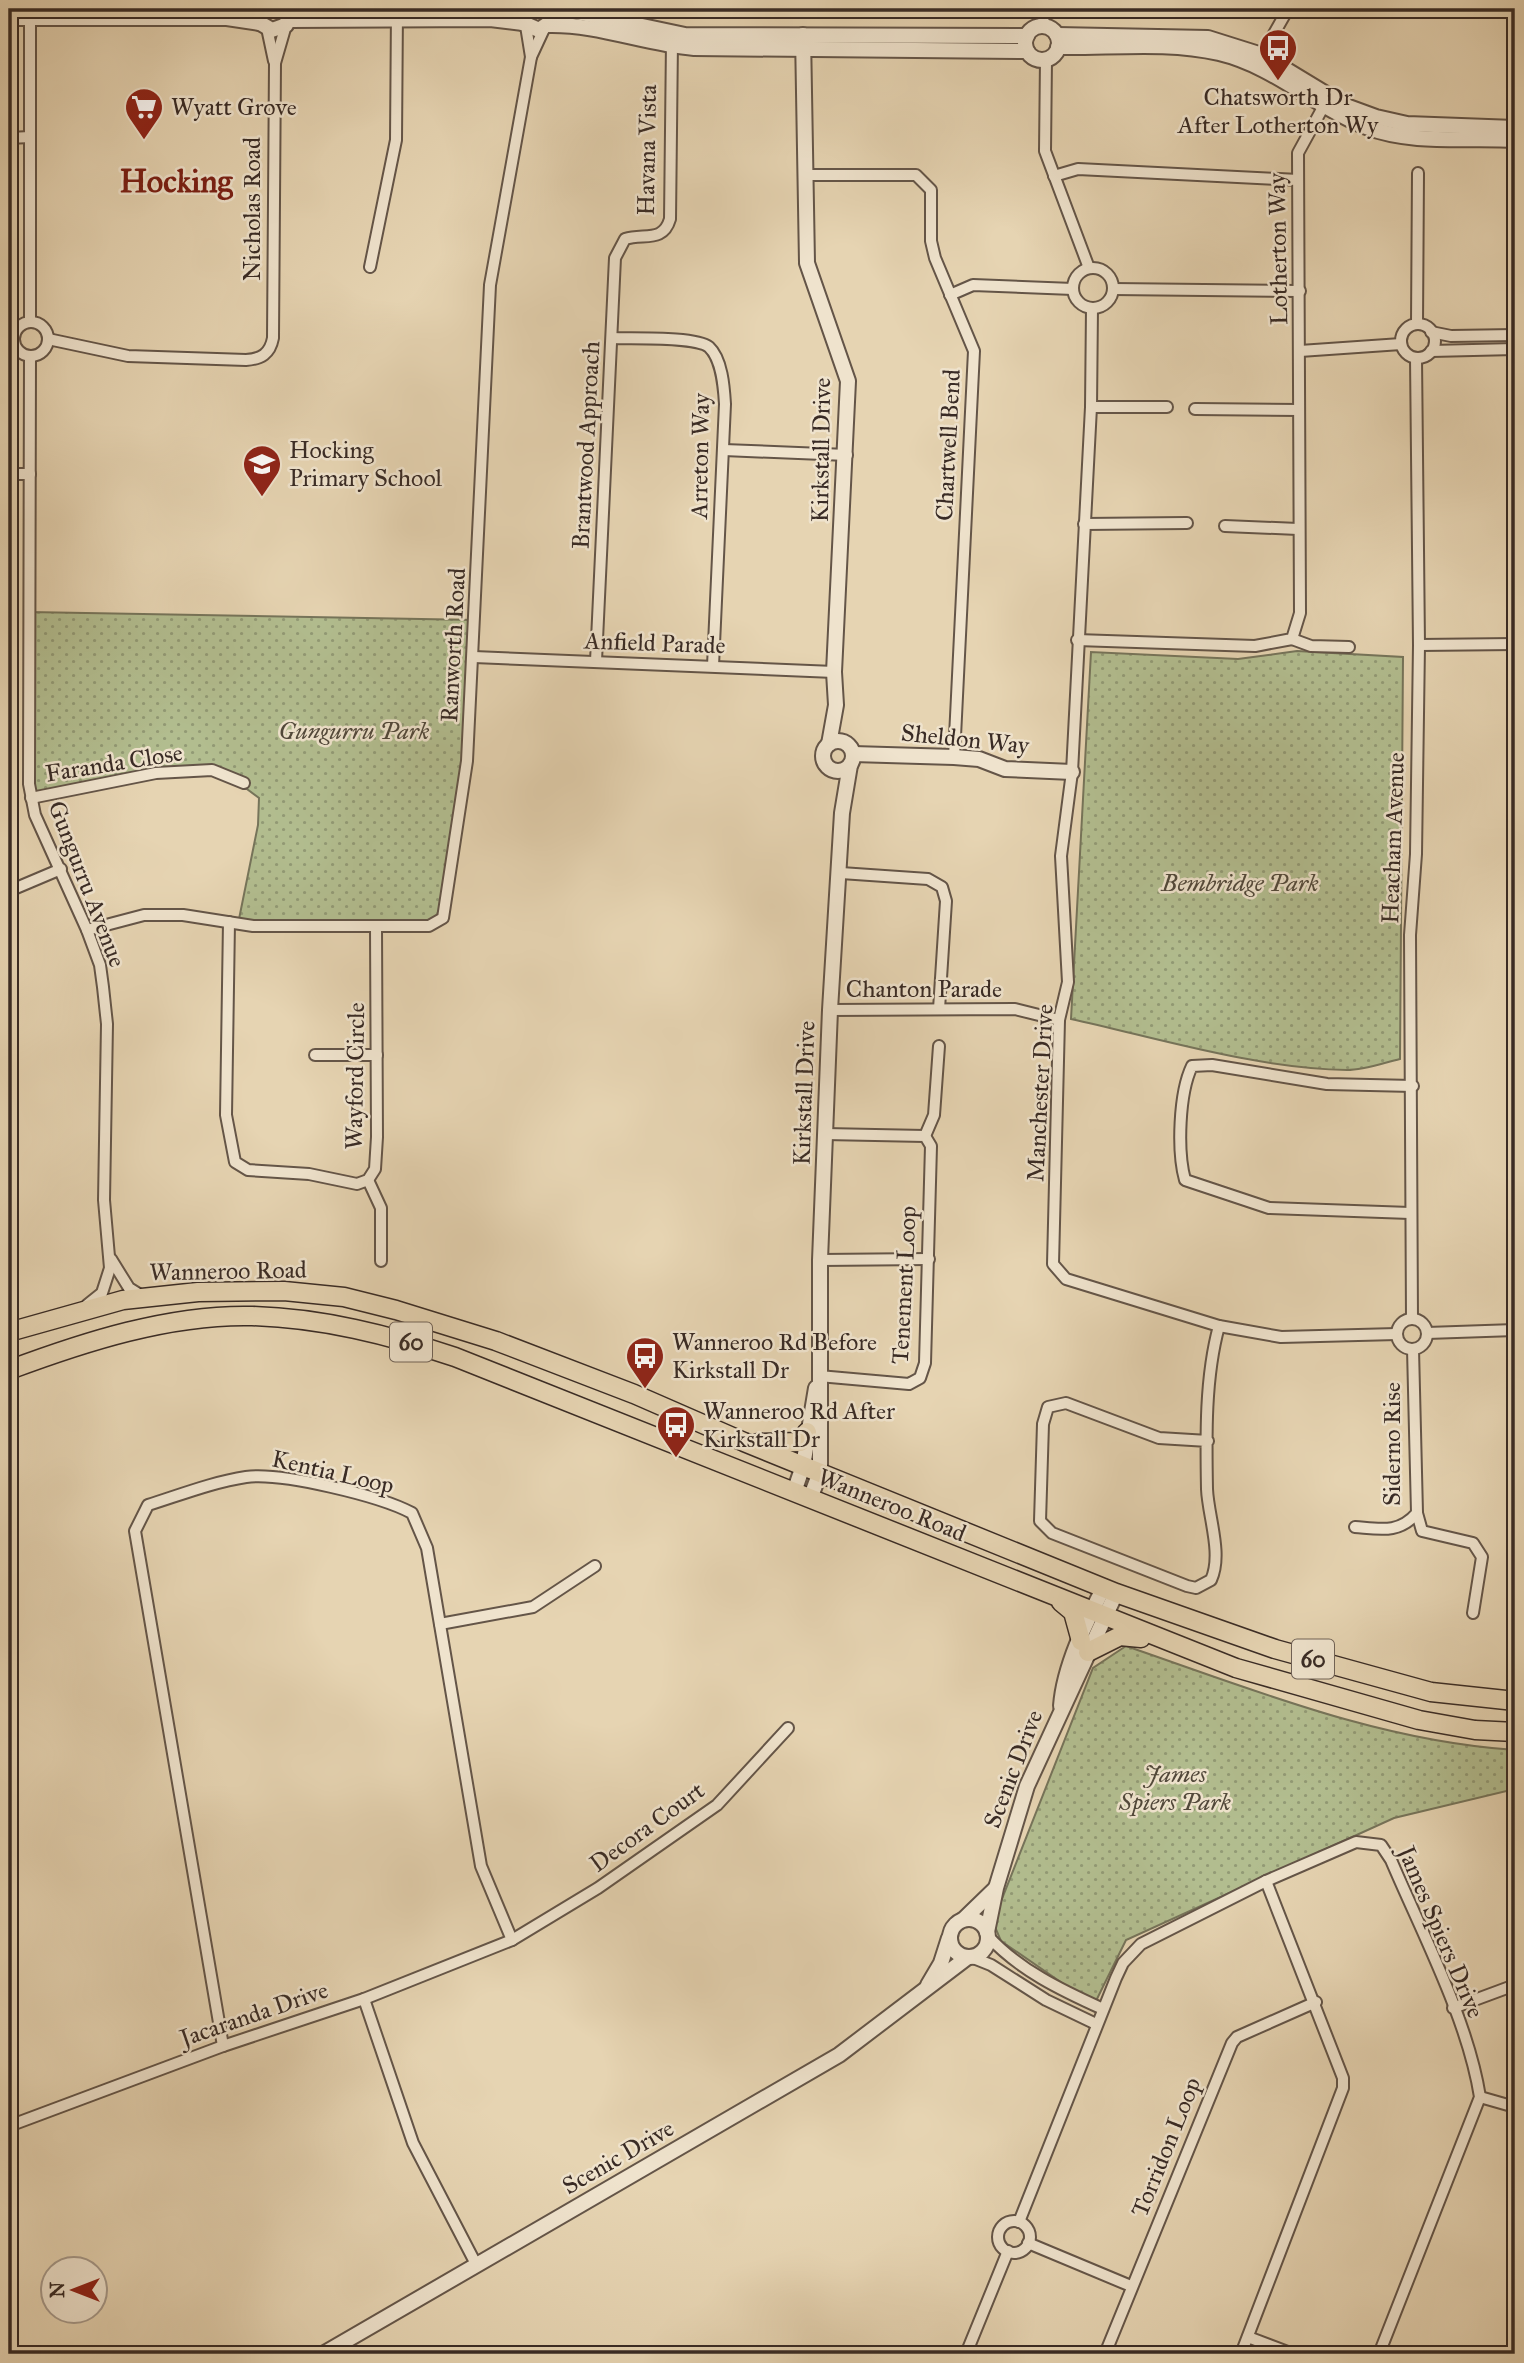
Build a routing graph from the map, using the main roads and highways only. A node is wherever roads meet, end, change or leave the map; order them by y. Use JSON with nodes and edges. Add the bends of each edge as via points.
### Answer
{"nodes":[{"id":1,"x":9,"y":1332,"type":"edge"},
{"id":2,"x":9,"y":1370,"type":"edge"},
{"id":3,"x":807,"y":1432,"type":"road end"},
{"id":4,"x":744,"y":1442,"type":"junction"},
{"id":5,"x":1057,"y":1598,"type":"junction"},
{"id":6,"x":1165,"y":1642,"type":"junction"},
{"id":7,"x":1515,"y":1701,"type":"edge"},
{"id":8,"x":1515,"y":1732,"type":"edge"}],
"edges":[{"from":1,"to":4,"type":"highway","name":"Wanneroo Road","number":"60","via":[[142,1297],[284,1291],[344,1297],[496,1341]]},
{"from":2,"to":5,"type":"highway","name":"Wanneroo Road","number":"60","via":[[121,1334],[250,1316],[383,1334],[455,1357]]},
{"from":3,"to":4,"type":"highway","via":[[800,1442]]},
{"from":4,"to":7,"type":"highway","name":"Wanneroo Road","number":"60","via":[[1110,1590],[1275,1649],[1431,1692]]},
{"from":5,"to":6,"type":"highway","name":"Wanneroo Road","number":"60"},
{"from":5,"to":6,"type":"highway","via":[[1073,1612],[1085,1647],[1120,1636]]},
{"from":6,"to":8,"type":"highway","name":"Wanneroo Road","number":"60","via":[[1268,1679],[1419,1720]]}]}
